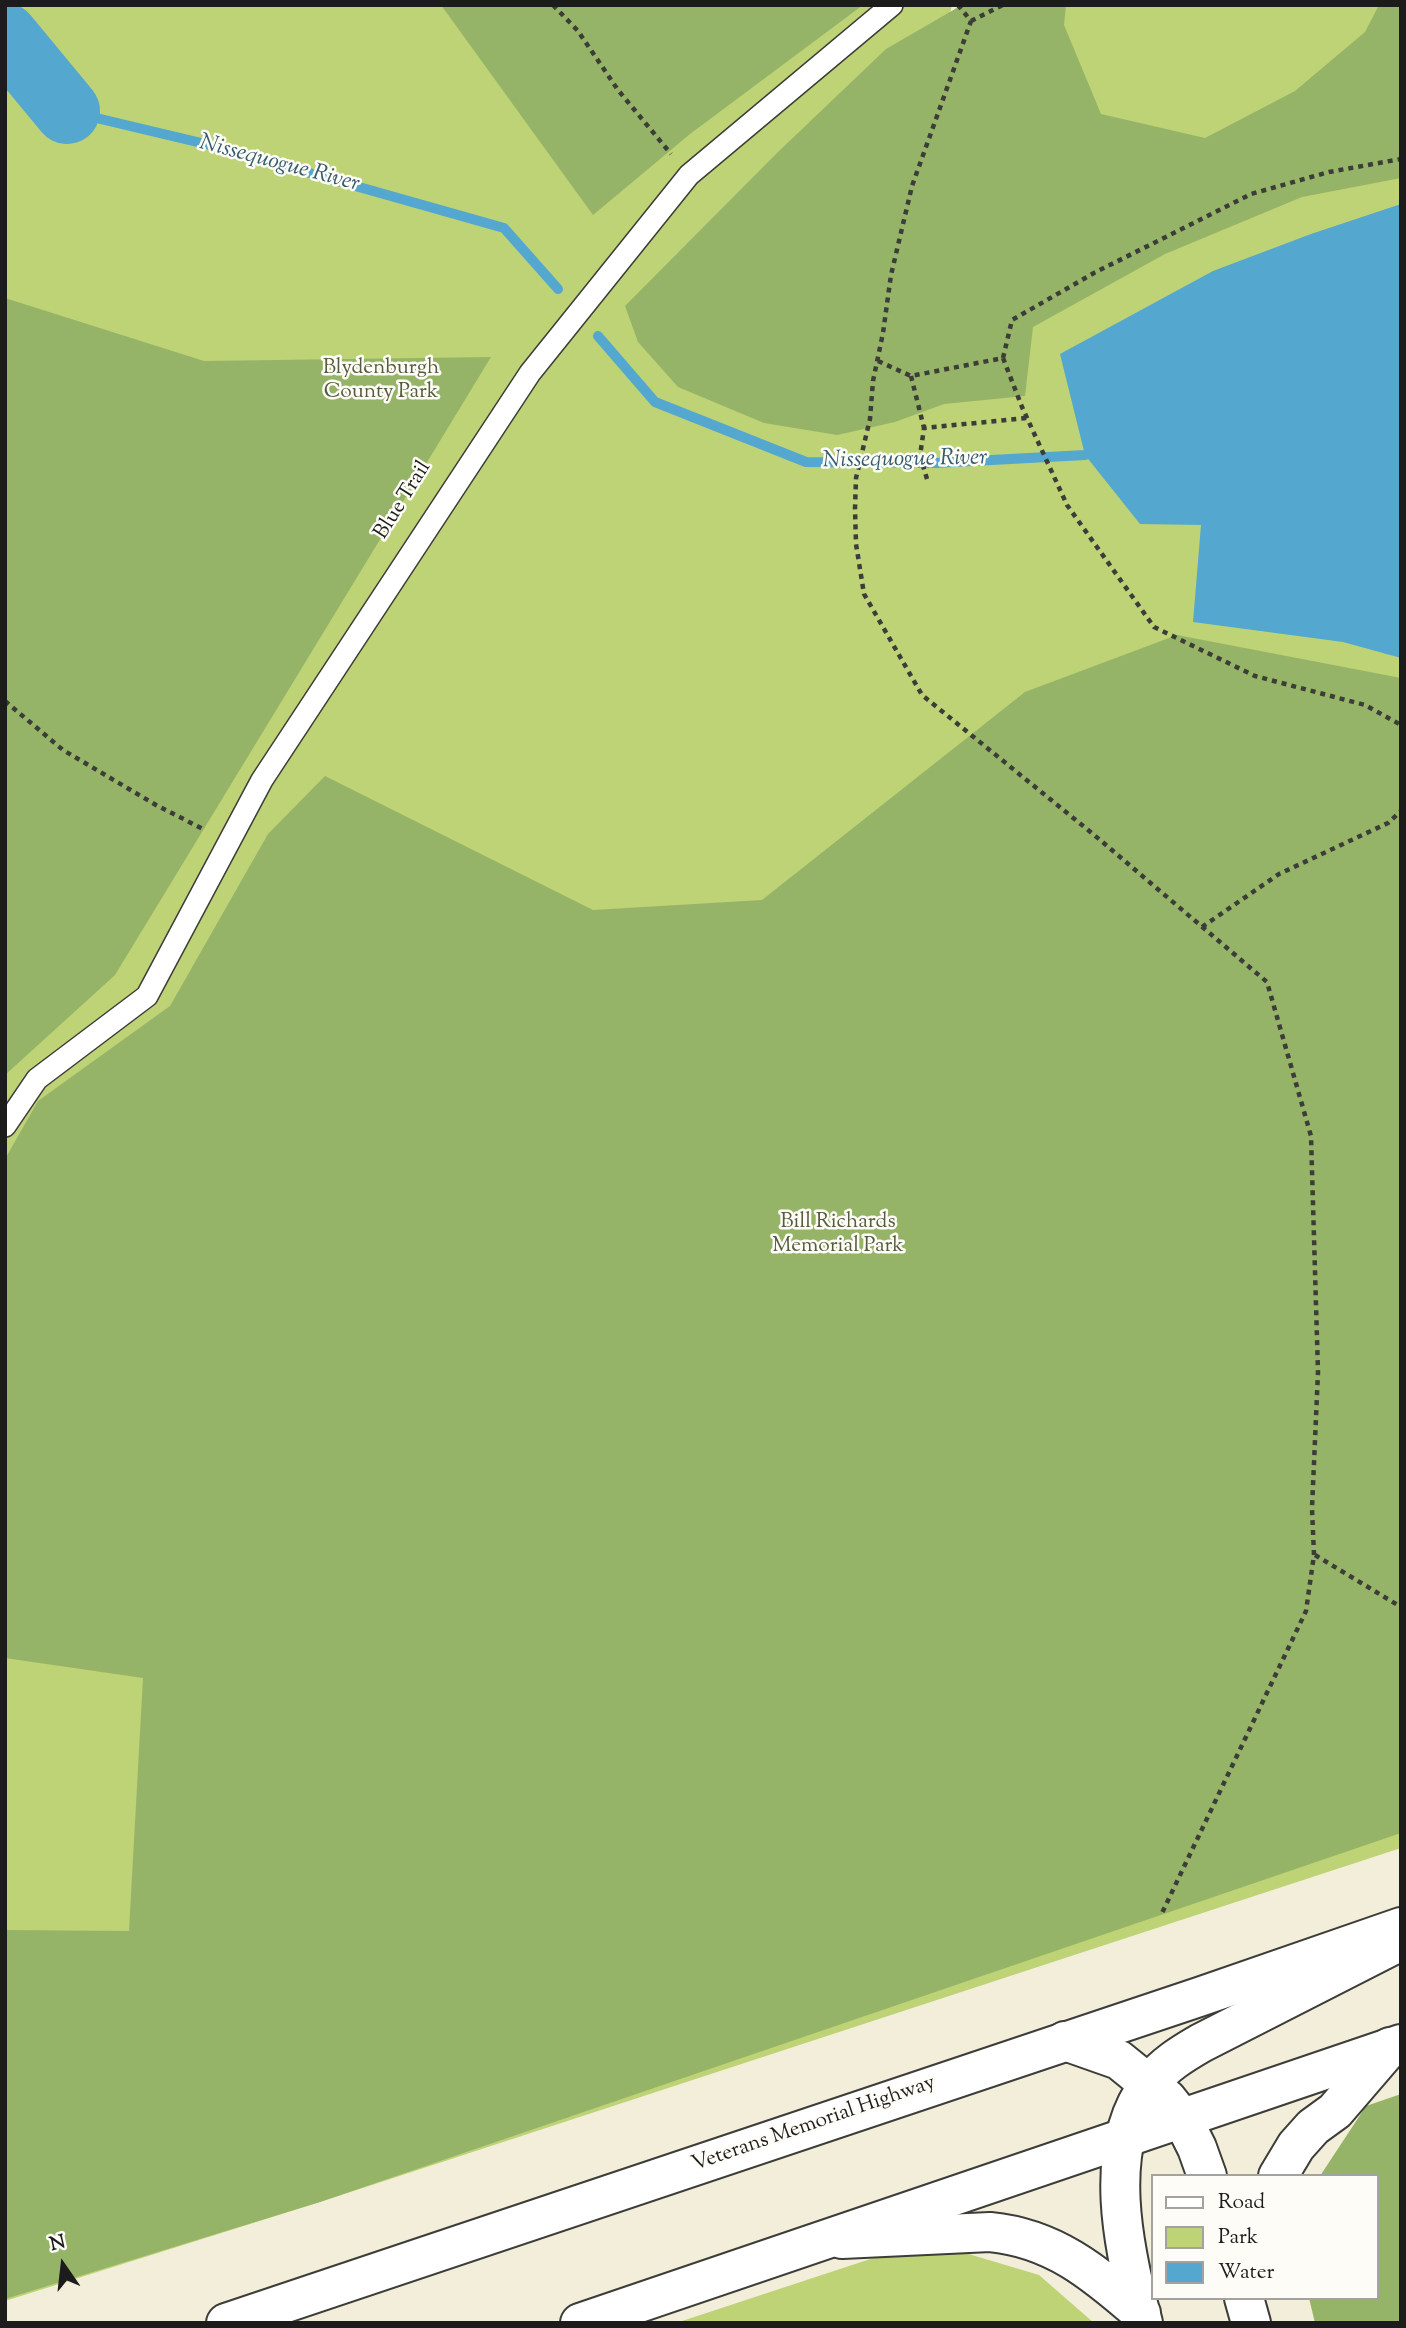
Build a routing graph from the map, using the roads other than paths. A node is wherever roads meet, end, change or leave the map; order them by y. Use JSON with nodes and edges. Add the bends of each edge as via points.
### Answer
{"nodes":[{"id":1,"x":892,"y":5,"type":"edge"},
{"id":2,"x":5,"y":1126,"type":"edge"},
{"id":3,"x":1401,"y":1927,"type":"edge"},
{"id":4,"x":1401,"y":1941,"type":"edge"},
{"id":5,"x":1065,"y":2041,"type":"junction"},
{"id":6,"x":1395,"y":2045,"type":"edge"},
{"id":7,"x":1149,"y":2085,"type":"junction"},
{"id":8,"x":1182,"y":2118,"type":"junction"},
{"id":9,"x":1125,"y":2137,"type":"junction"},
{"id":10,"x":1206,"y":2174,"type":"edge"},
{"id":11,"x":1279,"y":2174,"type":"edge"},
{"id":12,"x":822,"y":2240,"type":"junction"},
{"id":13,"x":1245,"y":2300,"type":"edge"},
{"id":14,"x":1271,"y":2300,"type":"edge"},
{"id":15,"x":1142,"y":2318,"type":"edge"},
{"id":16,"x":226,"y":2323,"type":"edge"},
{"id":17,"x":580,"y":2323,"type":"edge"},
{"id":18,"x":1251,"y":2323,"type":"edge"},
{"id":19,"x":1275,"y":2323,"type":"edge"}],
"edges":[{"from":1,"to":2,"type":"lane","via":[[689,175],[530,373],[262,780],[147,996],[37,1079]]},
{"from":3,"to":5,"type":"main road","name":"Veterans Memorial Highway"},
{"from":4,"to":7,"type":"main road","via":[[1178,2056]]},
{"from":5,"to":7,"type":"main road","via":[[1119,2060]]},
{"from":5,"to":16,"type":"main road","name":"Veterans Memorial Highway"},
{"from":6,"to":8,"type":"main road"},
{"from":6,"to":11,"type":"main road","via":[[1335,2110],[1313,2127]]},
{"from":7,"to":8,"type":"main road"},
{"from":7,"to":9,"type":"main road"},
{"from":8,"to":9,"type":"main road"},
{"from":8,"to":10,"type":"main road"},
{"from":9,"to":12,"type":"main road"},
{"from":9,"to":15,"type":"main road","via":[[1120,2180],[1123,2239]]},
{"from":12,"to":15,"type":"main road","via":[[1011,2234],[1076,2261]]},
{"from":12,"to":17,"type":"main road"},
{"from":13,"to":18,"type":"main road"},
{"from":14,"to":19,"type":"main road"}]}
